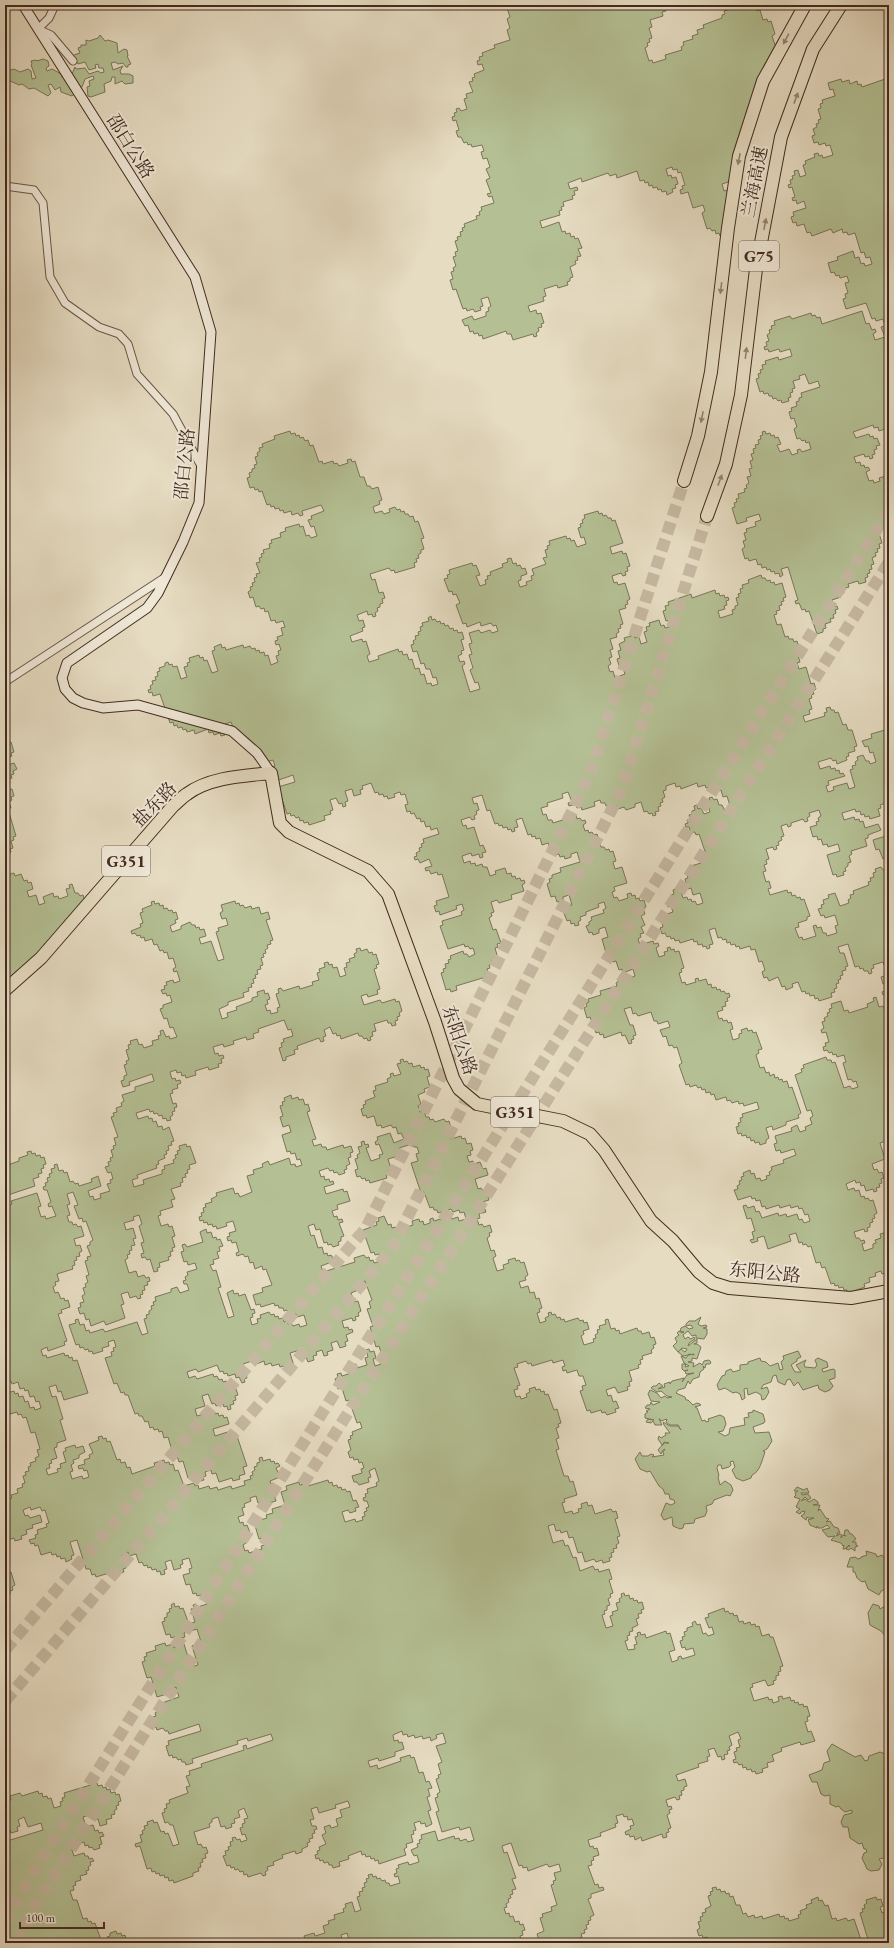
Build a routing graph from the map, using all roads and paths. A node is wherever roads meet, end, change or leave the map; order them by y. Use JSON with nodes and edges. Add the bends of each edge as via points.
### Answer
{"nodes":[{"id":1,"x":23,"y":5,"type":"edge"},
{"id":2,"x":55,"y":5,"type":"edge"},
{"id":3,"x":805,"y":5,"type":"edge"},
{"id":4,"x":841,"y":5,"type":"edge"},
{"id":5,"x":38,"y":29,"type":"junction"},
{"id":6,"x":73,"y":61,"type":"dead end"},
{"id":7,"x":5,"y":186,"type":"edge"},
{"id":8,"x":201,"y":466,"type":"junction"},
{"id":9,"x":684,"y":481,"type":"tunnel mouth"},
{"id":10,"x":707,"y":516,"type":"tunnel mouth"},
{"id":11,"x":166,"y":576,"type":"junction"},
{"id":12,"x":5,"y":682,"type":"edge"},
{"id":13,"x":271,"y":773,"type":"junction"},
{"id":14,"x":5,"y":990,"type":"edge"},
{"id":15,"x":889,"y":1291,"type":"edge"}],
"edges":[{"from":1,"to":5,"type":"street","name":"邵白公路"},
{"from":2,"to":5,"type":"street","via":[[49,18]]},
{"from":3,"to":9,"type":"highway","name":"兰海高速","number":"G75","one_way":true,"via":[[764,80],[739,156],[711,372],[698,436]]},
{"from":10,"to":4,"type":"highway","name":"兰海高速","number":"G75","one_way":true,"via":[[726,464],[741,395],[756,269],[781,138],[813,49]]},
{"from":5,"to":6,"type":"street","via":[[51,35]]},
{"from":5,"to":8,"type":"street","name":"邵白公路","via":[[195,277],[211,332]]},
{"from":7,"to":8,"type":"street","via":[[34,190],[43,204],[50,277],[65,303],[99,326],[119,334],[128,344],[138,374],[173,414]]},
{"from":8,"to":11,"type":"street","name":"邵白公路","via":[[199,503]]},
{"from":11,"to":12,"type":"street"},
{"from":11,"to":13,"type":"street","name":"邵白公路","via":[[147,608],[67,663],[62,678],[65,689],[73,698],[102,708],[138,705],[232,731],[256,753]]},
{"from":13,"to":14,"type":"highway","name":"盐东路","number":"G351","via":[[233,778],[204,785],[187,793],[41,958]]},
{"from":13,"to":15,"type":"highway","name":"东阳公路","number":"G351","via":[[280,823],[289,832],[368,871],[388,894],[459,1089],[477,1104],[563,1121],[590,1134],[604,1150],[651,1221],[673,1240],[699,1272],[713,1283],[729,1288],[851,1298]]}]}
